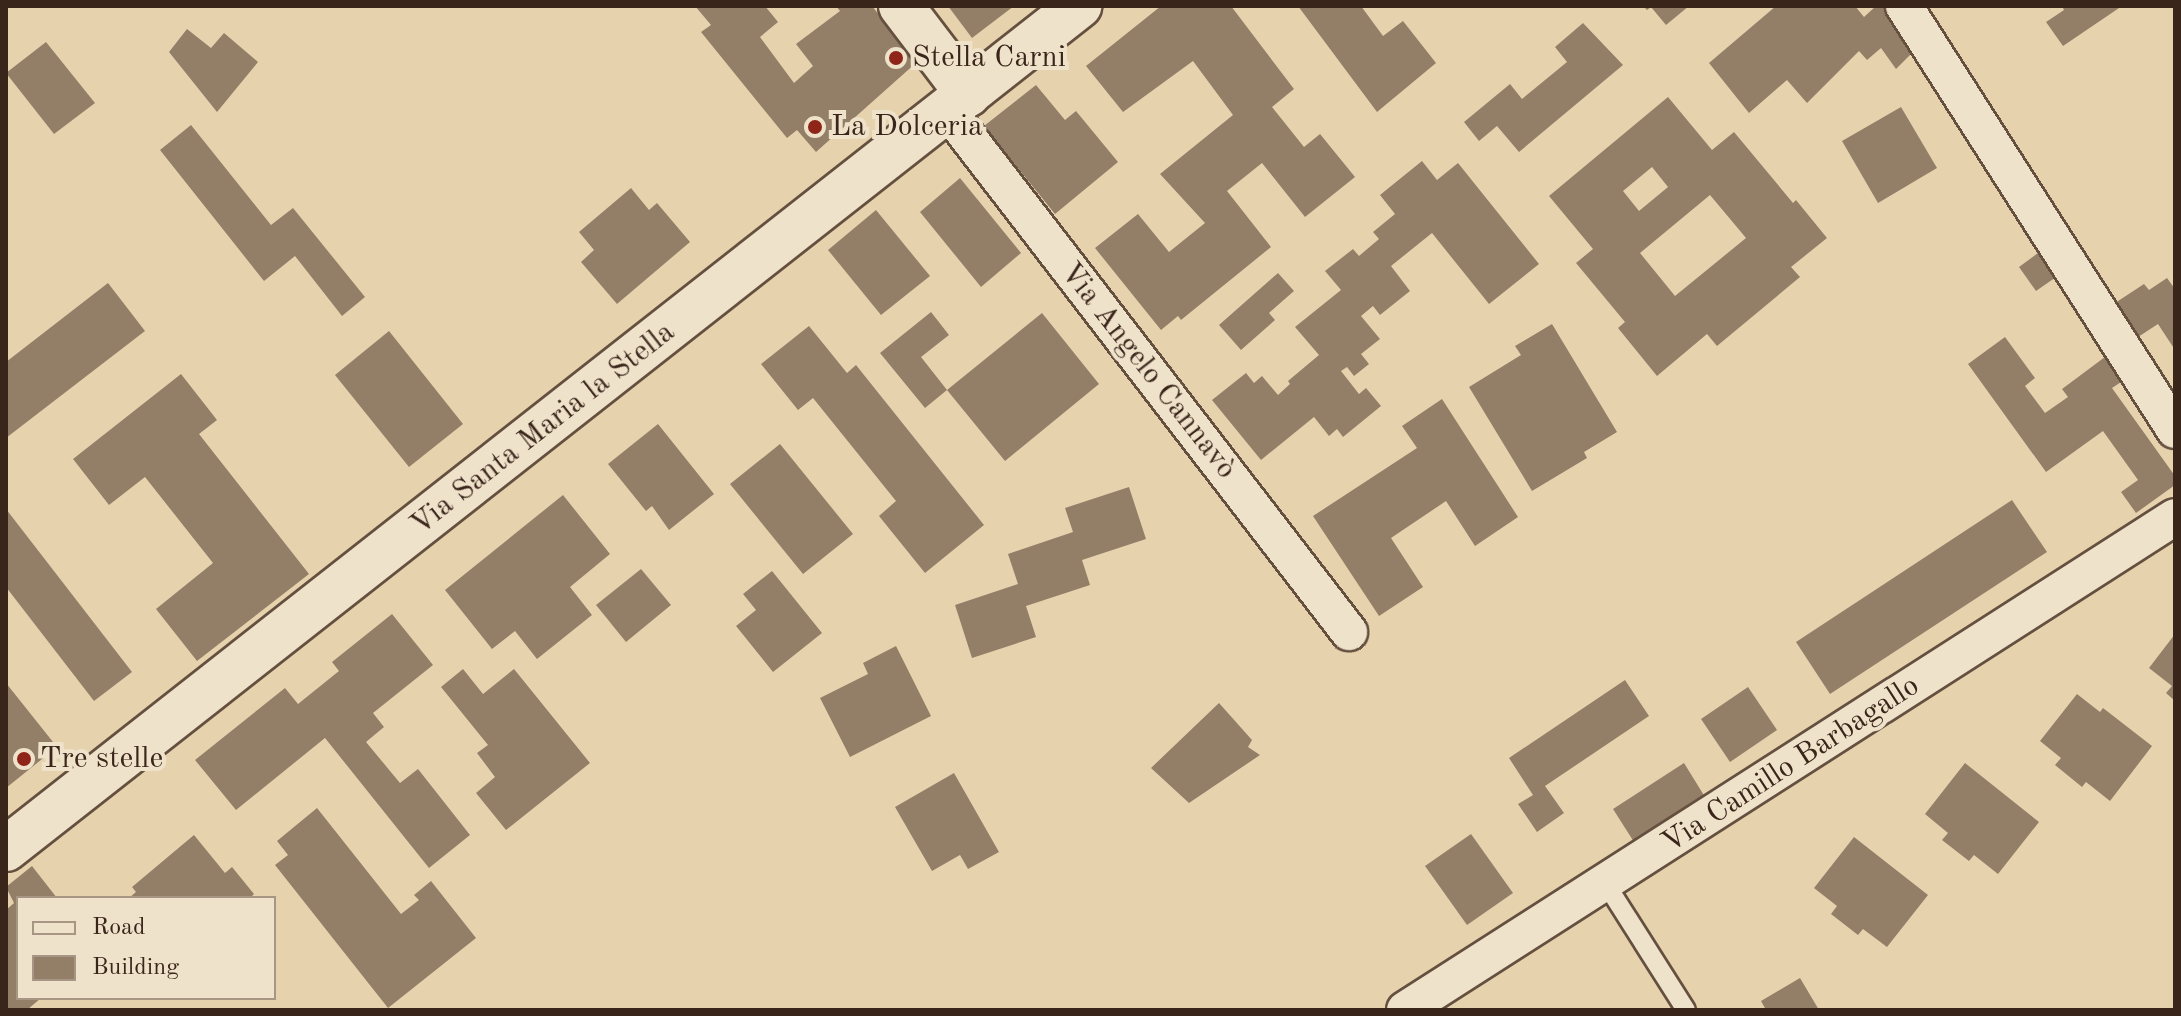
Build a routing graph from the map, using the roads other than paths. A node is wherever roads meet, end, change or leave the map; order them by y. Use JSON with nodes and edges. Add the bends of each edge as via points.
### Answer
{"nodes":[{"id":1,"x":901,"y":6,"type":"edge"},
{"id":2,"x":1079,"y":6,"type":"edge"},
{"id":3,"x":1904,"y":6,"type":"edge"},
{"id":4,"x":958,"y":102,"type":"junction"},
{"id":5,"x":2175,"y":430,"type":"edge"},
{"id":6,"x":2175,"y":517,"type":"edge"},
{"id":7,"x":1349,"y":632,"type":"dead end"},
{"id":8,"x":6,"y":849,"type":"edge"},
{"id":9,"x":1606,"y":884,"type":"junction"},
{"id":10,"x":1405,"y":1010,"type":"edge"},
{"id":11,"x":1686,"y":1010,"type":"edge"}],
"edges":[{"from":1,"to":4,"type":"street"},
{"from":2,"to":4,"type":"street","name":"Via Santa Maria la Stella"},
{"from":3,"to":5,"type":"street"},
{"from":4,"to":7,"type":"street","name":"Via Angelo Cannavò"},
{"from":4,"to":8,"type":"street","name":"Via Santa Maria la Stella"},
{"from":6,"to":9,"type":"street","name":"Via Camillo Barbagallo"},
{"from":9,"to":10,"type":"street","name":"Via Camillo Barbagallo"},
{"from":9,"to":11,"type":"lane"}]}
